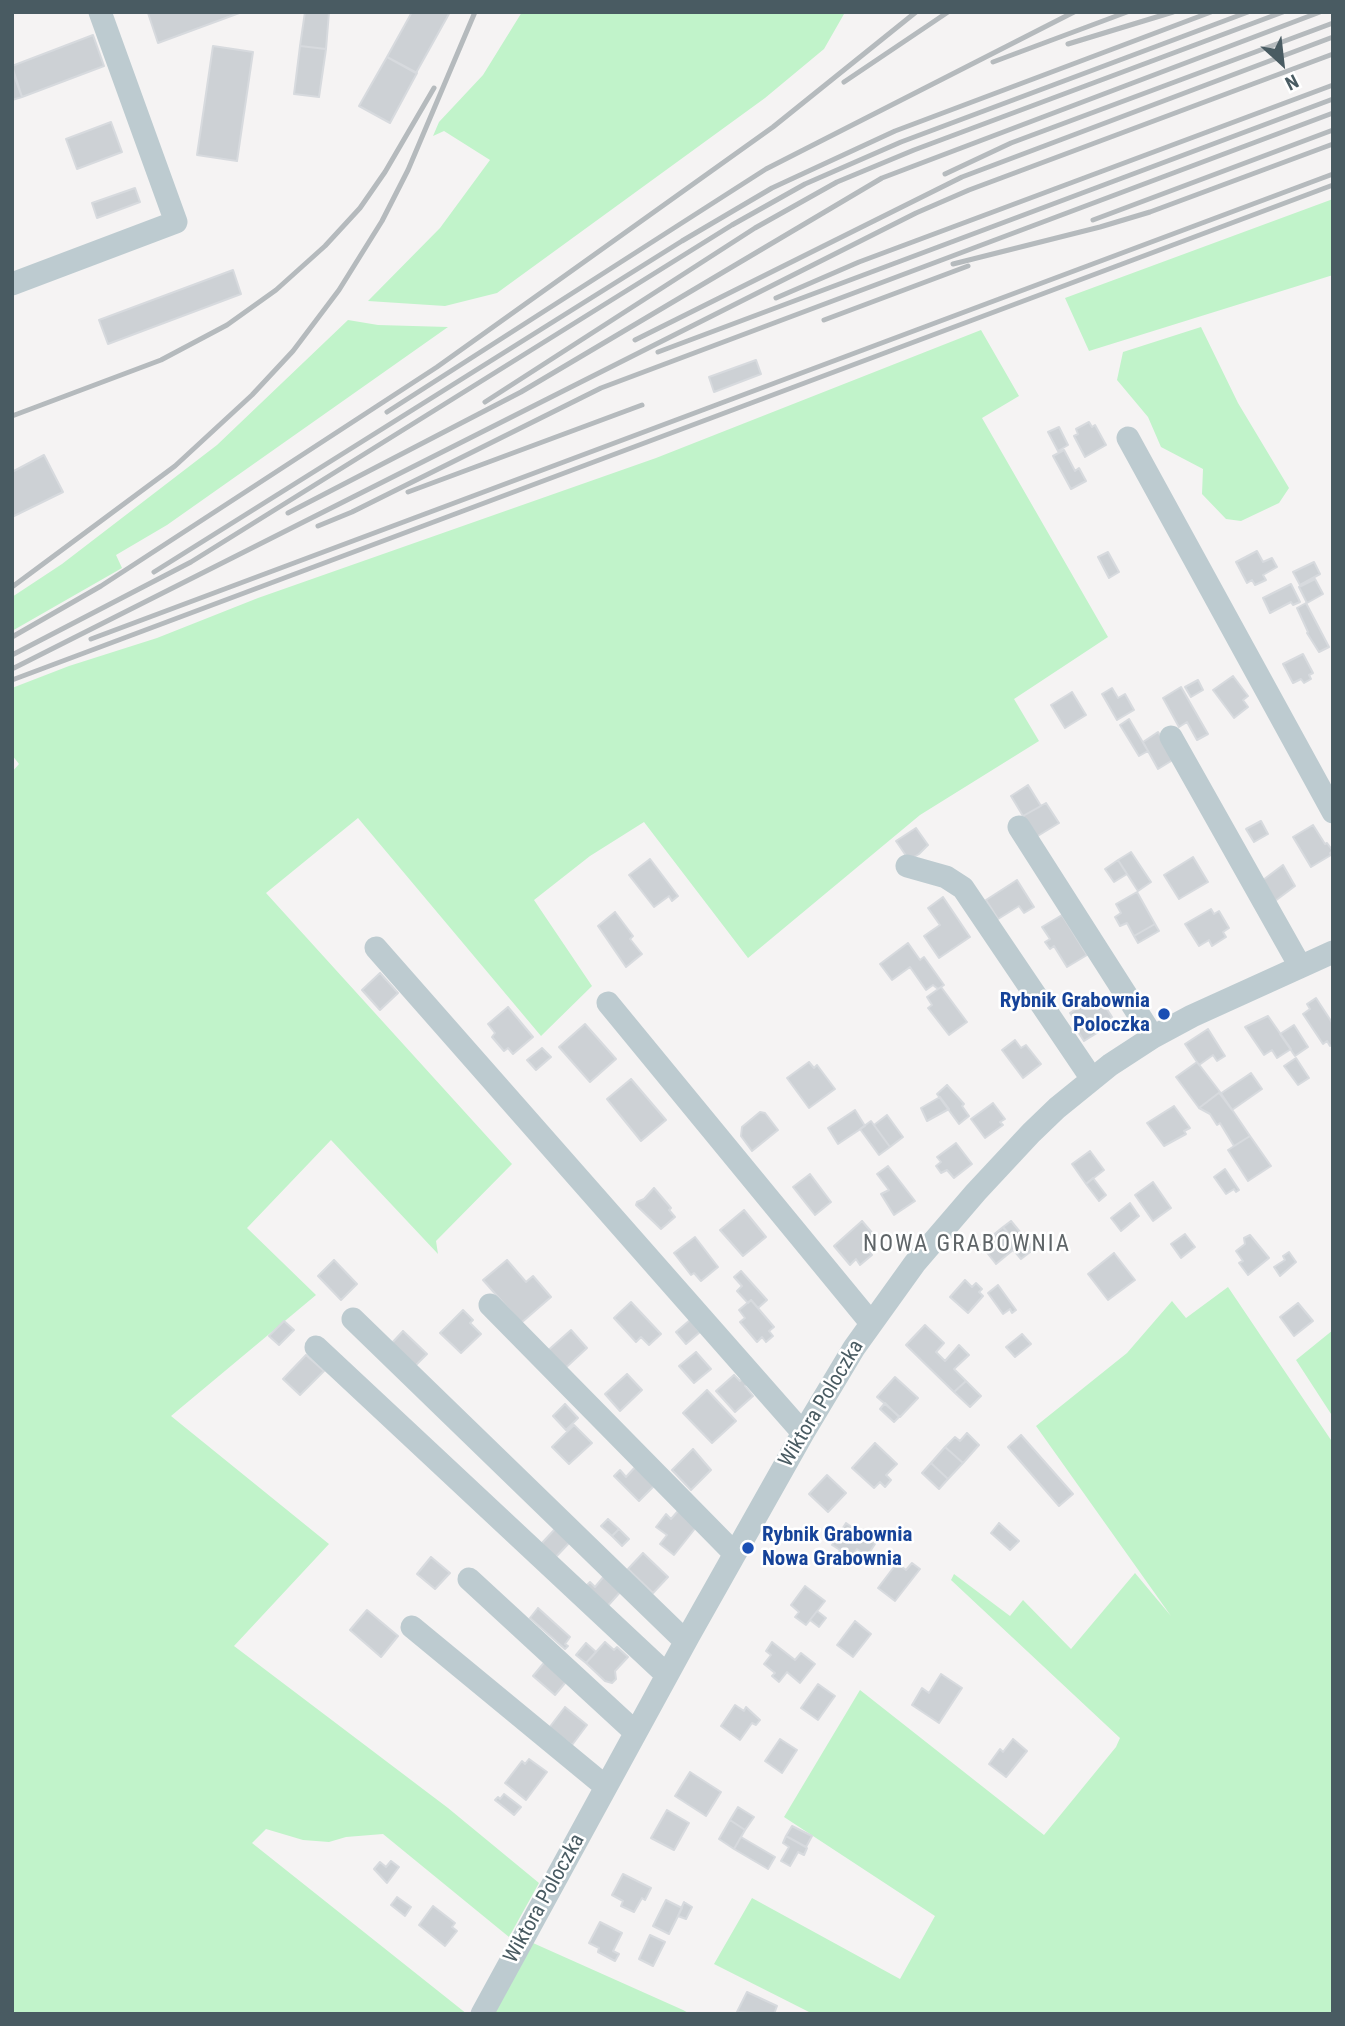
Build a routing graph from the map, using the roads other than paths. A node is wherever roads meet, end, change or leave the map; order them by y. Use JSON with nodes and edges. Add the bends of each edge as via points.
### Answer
{"nodes":[{"id":1,"x":100,"y":12,"type":"edge"},
{"id":2,"x":12,"y":284,"type":"edge"},
{"id":3,"x":1128,"y":438,"type":"dead end"},
{"id":4,"x":1171,"y":737,"type":"dead end"},
{"id":5,"x":1333,"y":812,"type":"edge"},
{"id":6,"x":1019,"y":827,"type":"dead end"},
{"id":7,"x":906,"y":866,"type":"dead end"},
{"id":8,"x":376,"y":948,"type":"dead end"},
{"id":9,"x":1333,"y":952,"type":"edge"},
{"id":10,"x":1300,"y":966,"type":"junction"},
{"id":11,"x":608,"y":1003,"type":"dead end"},
{"id":12,"x":1153,"y":1038,"type":"junction"},
{"id":13,"x":1092,"y":1079,"type":"junction"},
{"id":14,"x":490,"y":1305,"type":"dead end"},
{"id":15,"x":353,"y":1319,"type":"dead end"},
{"id":16,"x":871,"y":1323,"type":"junction"},
{"id":17,"x":316,"y":1347,"type":"dead end"},
{"id":18,"x":803,"y":1433,"type":"junction"},
{"id":19,"x":734,"y":1553,"type":"junction"},
{"id":20,"x":470,"y":1579,"type":"dead end"},
{"id":21,"x":412,"y":1627,"type":"dead end"},
{"id":22,"x":685,"y":1641,"type":"junction"},
{"id":23,"x":667,"y":1675,"type":"junction"},
{"id":24,"x":635,"y":1732,"type":"junction"},
{"id":25,"x":606,"y":1787,"type":"junction"},
{"id":26,"x":482,"y":2014,"type":"edge"}],
"edges":[{"from":1,"to":2,"type":"street","via":[[176,222]]},
{"from":3,"to":5,"type":"street"},
{"from":4,"to":10,"type":"street"},
{"from":6,"to":12,"type":"street"},
{"from":7,"to":13,"type":"street","via":[[946,877],[963,888]]},
{"from":8,"to":18,"type":"street"},
{"from":9,"to":10,"type":"street","name":"Wiktora Poloczka"},
{"from":10,"to":12,"type":"street","name":"Wiktora Poloczka"},
{"from":11,"to":16,"type":"street"},
{"from":12,"to":13,"type":"street","name":"Wiktora Poloczka"},
{"from":13,"to":16,"type":"street","name":"Wiktora Poloczka","via":[[1031,1133],[976,1192]]},
{"from":14,"to":19,"type":"street"},
{"from":15,"to":22,"type":"street"},
{"from":16,"to":18,"type":"street","name":"Wiktora Poloczka"},
{"from":17,"to":23,"type":"street"},
{"from":18,"to":19,"type":"street","name":"Wiktora Poloczka"},
{"from":19,"to":22,"type":"street","name":"Wiktora Poloczka"},
{"from":20,"to":24,"type":"street"},
{"from":21,"to":25,"type":"street"},
{"from":22,"to":23,"type":"street","name":"Wiktora Poloczka"},
{"from":23,"to":24,"type":"street","name":"Wiktora Poloczka"},
{"from":24,"to":25,"type":"street","name":"Wiktora Poloczka"},
{"from":25,"to":26,"type":"street","name":"Wiktora Poloczka"}]}
